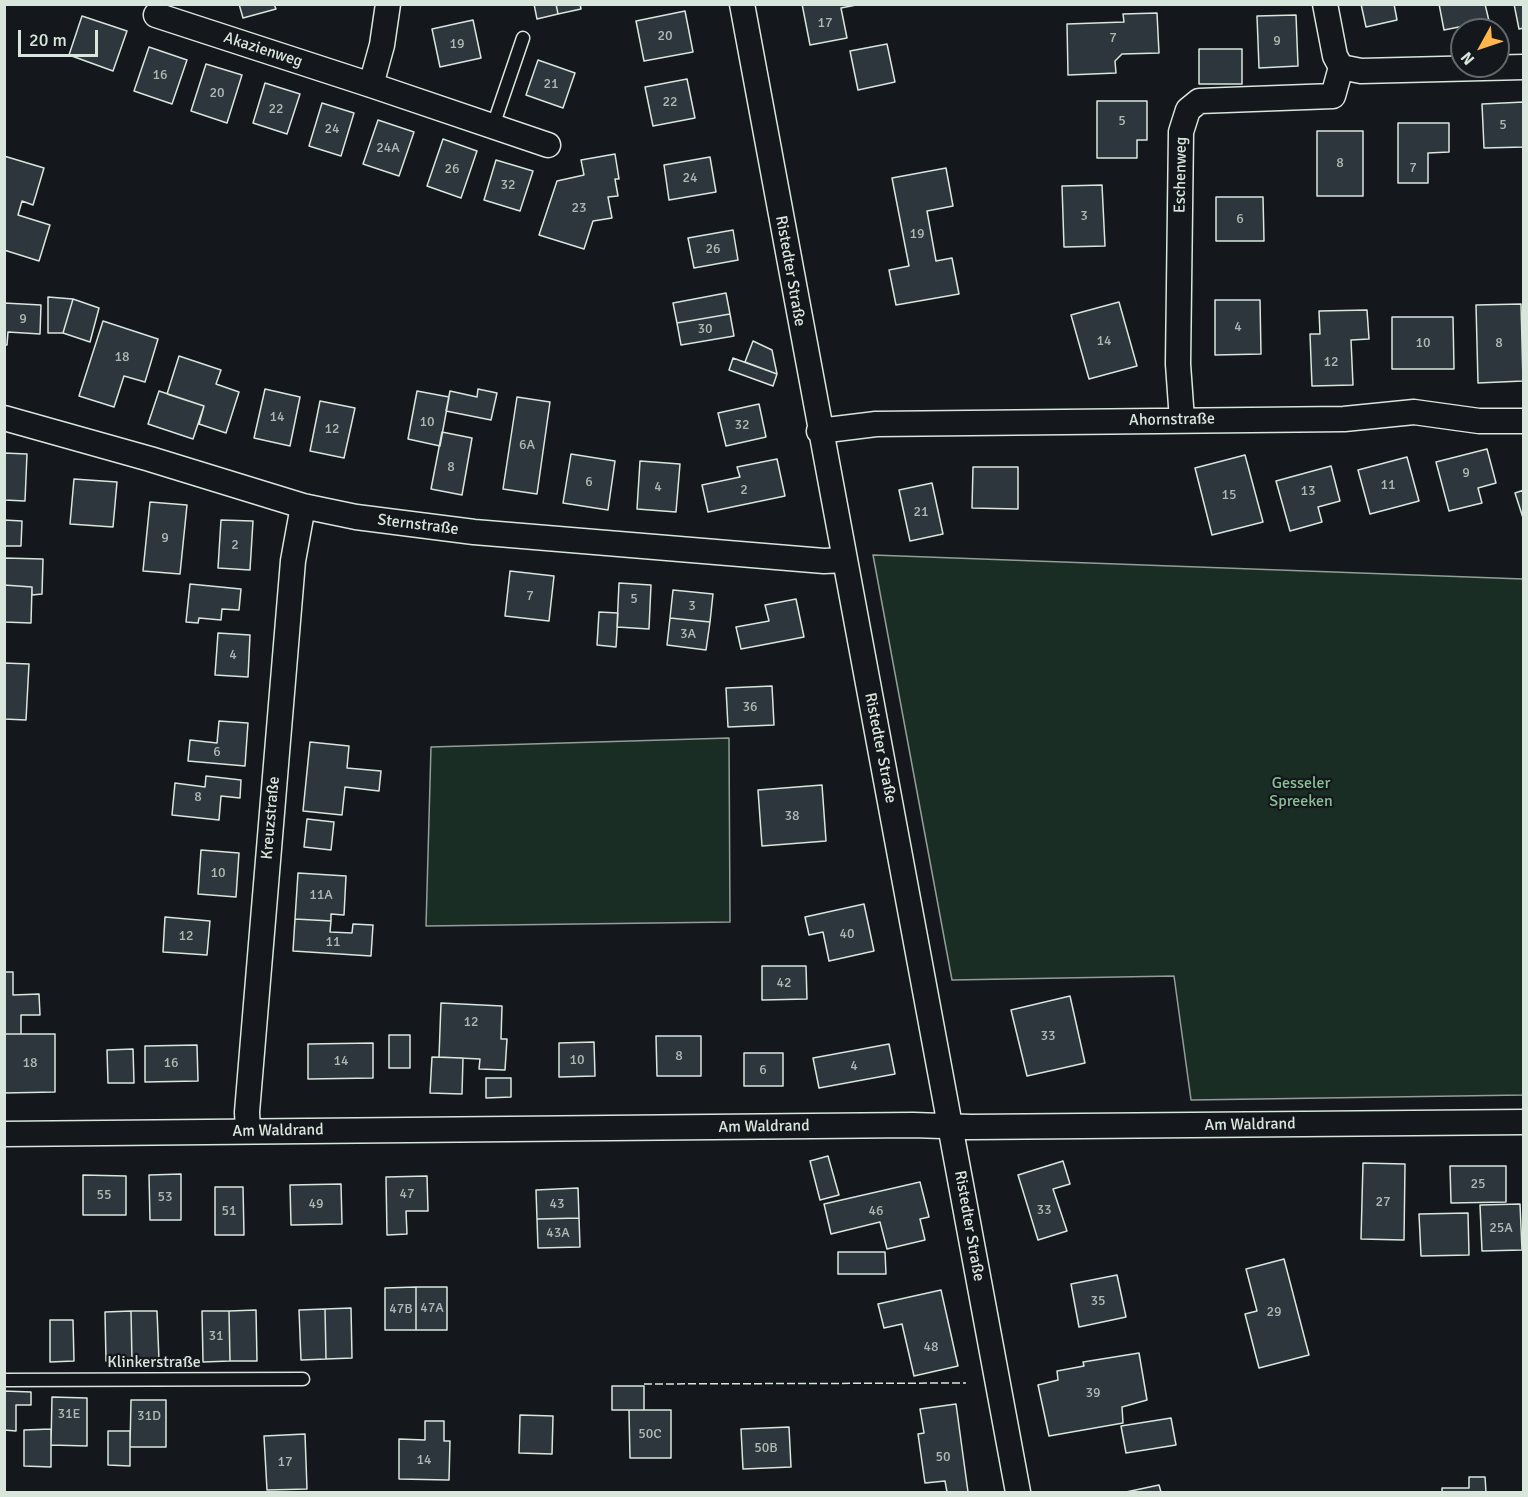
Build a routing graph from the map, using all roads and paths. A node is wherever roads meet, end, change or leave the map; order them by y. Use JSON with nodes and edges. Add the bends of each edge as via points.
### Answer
{"nodes":[{"id":1,"x":388,"y":4,"type":"edge"},
{"id":2,"x":742,"y":4,"type":"edge"},
{"id":3,"x":1325,"y":4,"type":"edge"},
{"id":4,"x":156,"y":15,"type":"dead end"},
{"id":5,"x":523,"y":38,"type":"dead end"},
{"id":6,"x":1341,"y":67,"type":"junction"},
{"id":7,"x":1524,"y":67,"type":"edge"},
{"id":8,"x":371,"y":85,"type":"junction"},
{"id":9,"x":493,"y":126,"type":"junction"},
{"id":10,"x":548,"y":145,"type":"dead end"},
{"id":11,"x":4,"y":418,"type":"edge"},
{"id":12,"x":1182,"y":420,"type":"junction"},
{"id":13,"x":1524,"y":421,"type":"edge"},
{"id":14,"x":819,"y":431,"type":"junction"},
{"id":15,"x":303,"y":506,"type":"junction"},
{"id":16,"x":844,"y":560,"type":"junction"},
{"id":17,"x":1524,"y":1122,"type":"edge"},
{"id":18,"x":951,"y":1127,"type":"junction"},
{"id":19,"x":248,"y":1131,"type":"junction"},
{"id":20,"x":4,"y":1134,"type":"edge"},
{"id":21,"x":303,"y":1379,"type":"dead end"},
{"id":22,"x":4,"y":1380,"type":"edge"},
{"id":23,"x":1018,"y":1492,"type":"edge"}],
"edges":[{"from":1,"to":8,"type":"street"},
{"from":2,"to":14,"type":"street","name":"Ristedter Straße"},
{"from":3,"to":6,"type":"street","via":[[1335,56]]},
{"from":4,"to":8,"type":"street","name":"Akazienweg"},
{"from":5,"to":9,"type":"lane"},
{"from":6,"to":7,"type":"street"},
{"from":6,"to":12,"type":"street","name":"Eschenweg","via":[[1333,96],[1199,101],[1188,110],[1181,132],[1178,364]]},
{"from":8,"to":9,"type":"street","name":"Akazienweg"},
{"from":9,"to":10,"type":"street","name":"Akazienweg"},
{"from":11,"to":15,"type":"street","name":"Sternstraße"},
{"from":12,"to":13,"type":"street","name":"Ahornstraße","via":[[1344,419],[1414,412],[1479,422]]},
{"from":12,"to":14,"type":"street","name":"Ahornstraße","via":[[876,424]]},
{"from":14,"to":16,"type":"street","name":"Ristedter Straße"},
{"from":15,"to":16,"type":"street","name":"Sternstraße","via":[[474,532]]},
{"from":15,"to":19,"type":"street","name":"Kreuzstraße","via":[[293,561]]},
{"from":16,"to":18,"type":"street","name":"Ristedter Straße"},
{"from":17,"to":18,"type":"street","name":"Am Waldrand"},
{"from":18,"to":19,"type":"street","name":"Am Waldrand"},
{"from":18,"to":23,"type":"street","name":"Ristedter Straße"},
{"from":19,"to":20,"type":"street","name":"Am Waldrand"},
{"from":21,"to":22,"type":"lane","name":"Klinkerstraße"}]}
